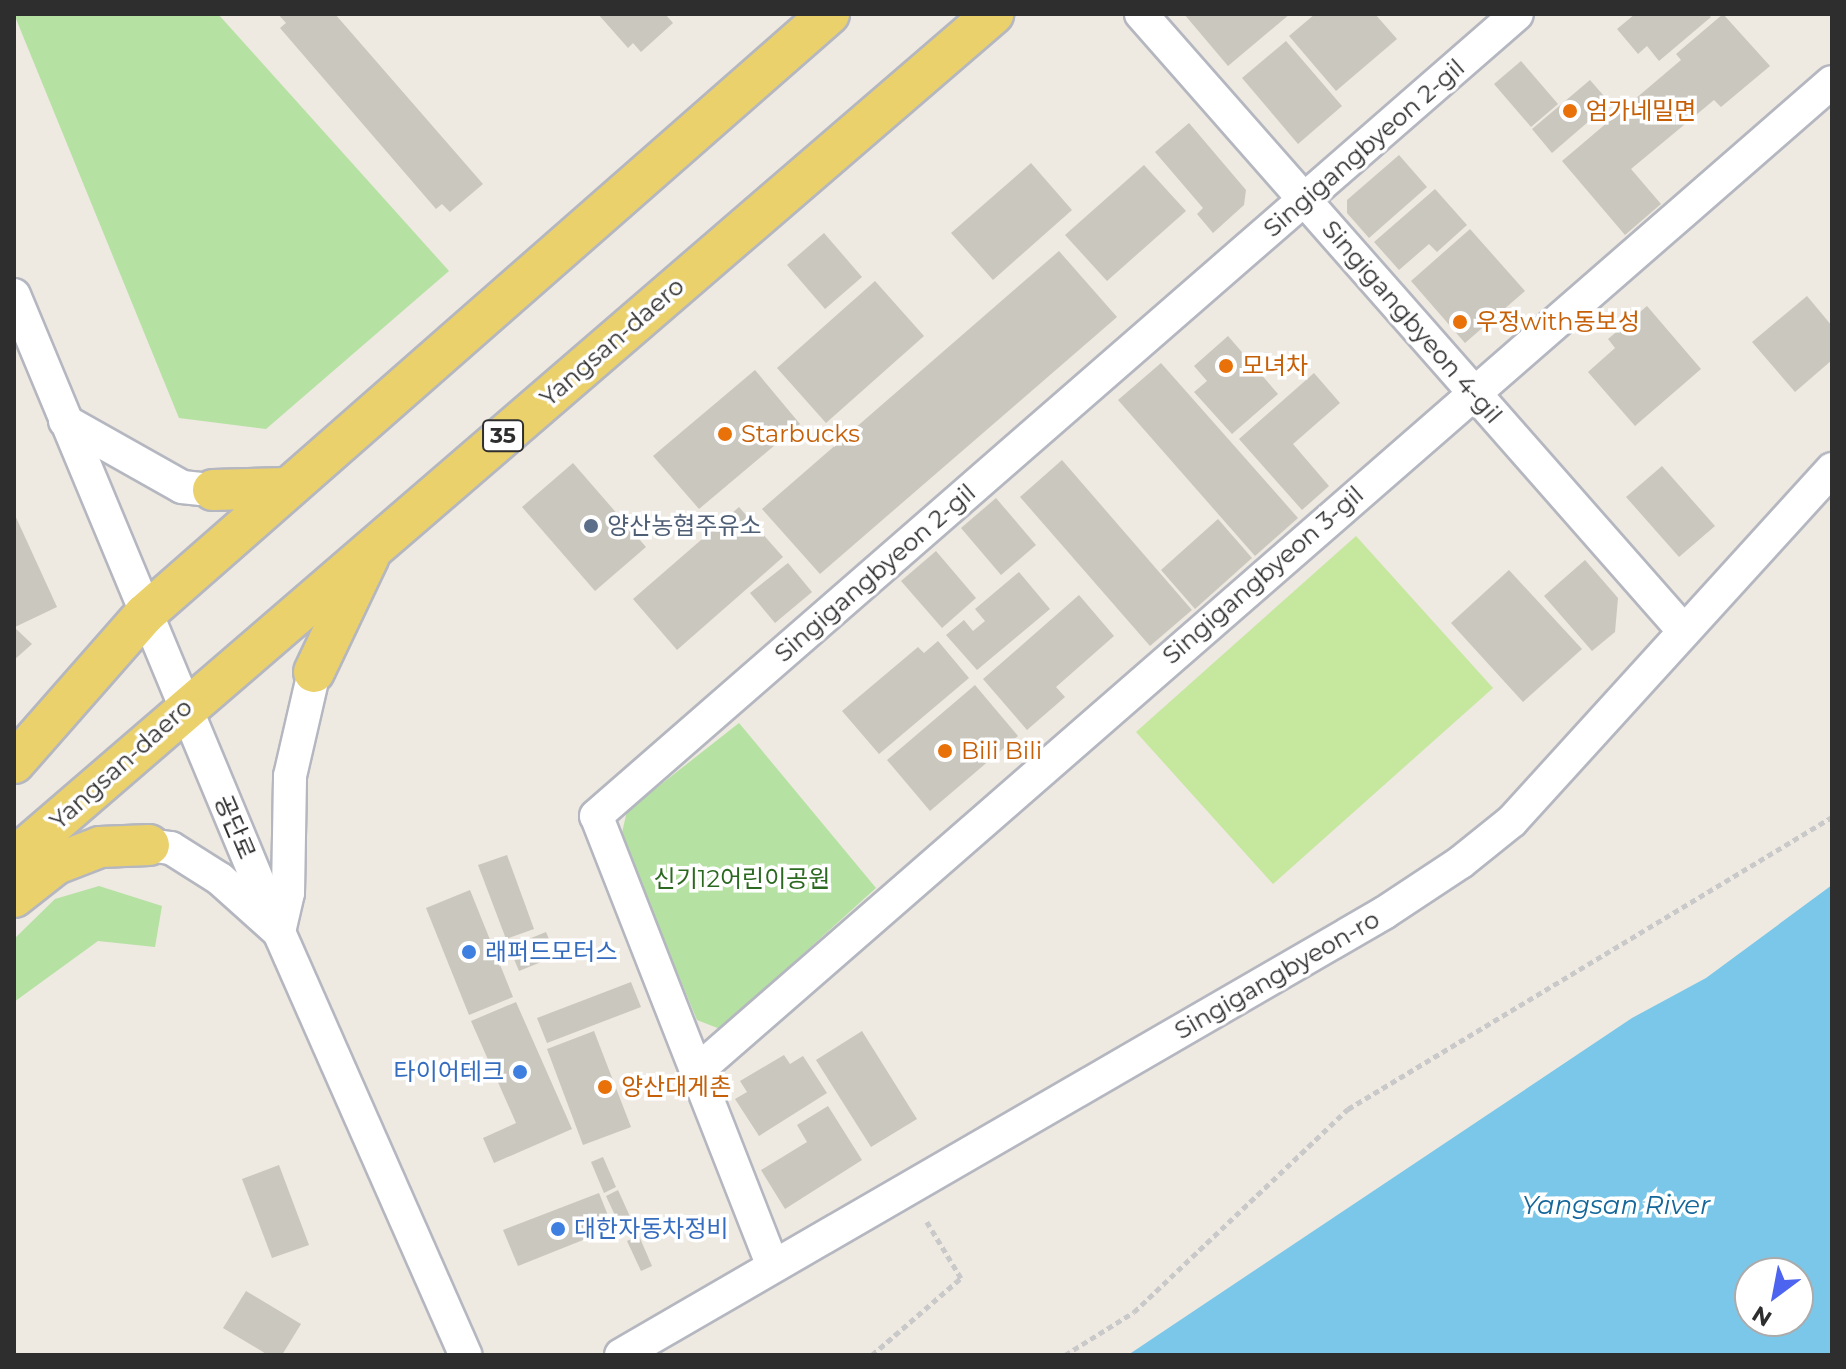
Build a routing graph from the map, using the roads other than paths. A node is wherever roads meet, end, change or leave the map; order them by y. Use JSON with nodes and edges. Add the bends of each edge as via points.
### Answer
{"nodes":[{"id":1,"x":829,"y":14,"type":"edge"},
{"id":2,"x":993,"y":14,"type":"edge"},
{"id":3,"x":1141,"y":14,"type":"edge"},
{"id":4,"x":1517,"y":14,"type":"edge"},
{"id":5,"x":1832,"y":82,"type":"edge"},
{"id":6,"x":1304,"y":200,"type":"junction"},
{"id":7,"x":14,"y":295,"type":"edge"},
{"id":8,"x":1473,"y":392,"type":"junction"},
{"id":9,"x":65,"y":421,"type":"junction"},
{"id":10,"x":1832,"y":469,"type":"edge"},
{"id":11,"x":285,"y":488,"type":"junction"},
{"id":12,"x":213,"y":490,"type":"joint"},
{"id":13,"x":373,"y":548,"type":"junction"},
{"id":14,"x":145,"y":614,"type":"junction"},
{"id":15,"x":1683,"y":630,"type":"junction"},
{"id":16,"x":314,"y":672,"type":"joint"},
{"id":17,"x":185,"y":707,"type":"junction"},
{"id":18,"x":14,"y":763,"type":"edge"},
{"id":19,"x":149,"y":845,"type":"joint"},
{"id":20,"x":14,"y":858,"type":"edge"},
{"id":21,"x":14,"y":897,"type":"edge"},
{"id":22,"x":279,"y":932,"type":"junction"},
{"id":23,"x":697,"y":1071,"type":"junction"},
{"id":24,"x":772,"y":1264,"type":"junction"},
{"id":25,"x":466,"y":1355,"type":"edge"},
{"id":26,"x":621,"y":1355,"type":"edge"}],
"edges":[{"from":1,"to":11,"type":"main road"},
{"from":2,"to":13,"type":"main road","name":"Yangsan-daero","number":"35"},
{"from":3,"to":6,"type":"street","name":"Singigangbyeon 4-gil"},
{"from":4,"to":6,"type":"street","name":"Singigangbyeon 2-gil"},
{"from":5,"to":8,"type":"street","name":"Singigangbyeon 3-gil"},
{"from":6,"to":8,"type":"street","name":"Singigangbyeon 4-gil"},
{"from":6,"to":23,"type":"street","name":"Singigangbyeon 2-gil","via":[[596,816]]},
{"from":7,"to":9,"type":"street","name":"공단로"},
{"from":8,"to":15,"type":"street","name":"Singigangbyeon 4-gil"},
{"from":8,"to":23,"type":"street","name":"Singigangbyeon 3-gil"},
{"from":9,"to":12,"type":"street","via":[[182,487]]},
{"from":9,"to":14,"type":"street","name":"공단로"},
{"from":10,"to":15,"type":"street","name":"Singigangbyeon-ro"},
{"from":11,"to":12,"type":"main road"},
{"from":11,"to":14,"type":"main road"},
{"from":13,"to":16,"type":"main road"},
{"from":13,"to":17,"type":"main road","name":"Yangsan-daero","number":"35"},
{"from":14,"to":17,"type":"street","name":"공단로"},
{"from":14,"to":18,"type":"main road"},
{"from":15,"to":24,"type":"street","name":"Singigangbyeon-ro","via":[[1512,821],[1461,862],[1384,913]]},
{"from":16,"to":22,"type":"street","via":[[290,776],[288,893]]},
{"from":17,"to":20,"type":"main road","name":"Yangsan-daero","number":"35"},
{"from":17,"to":22,"type":"street","name":"공단로"},
{"from":19,"to":21,"type":"main road","via":[[100,847],[56,864]]},
{"from":19,"to":22,"type":"street","via":[[171,848],[220,879]]},
{"from":22,"to":25,"type":"street","name":"공단로"},
{"from":23,"to":24,"type":"street","name":"Singigangbyeon 2-gil"},
{"from":24,"to":26,"type":"street","name":"Singigangbyeon-ro"}]}
